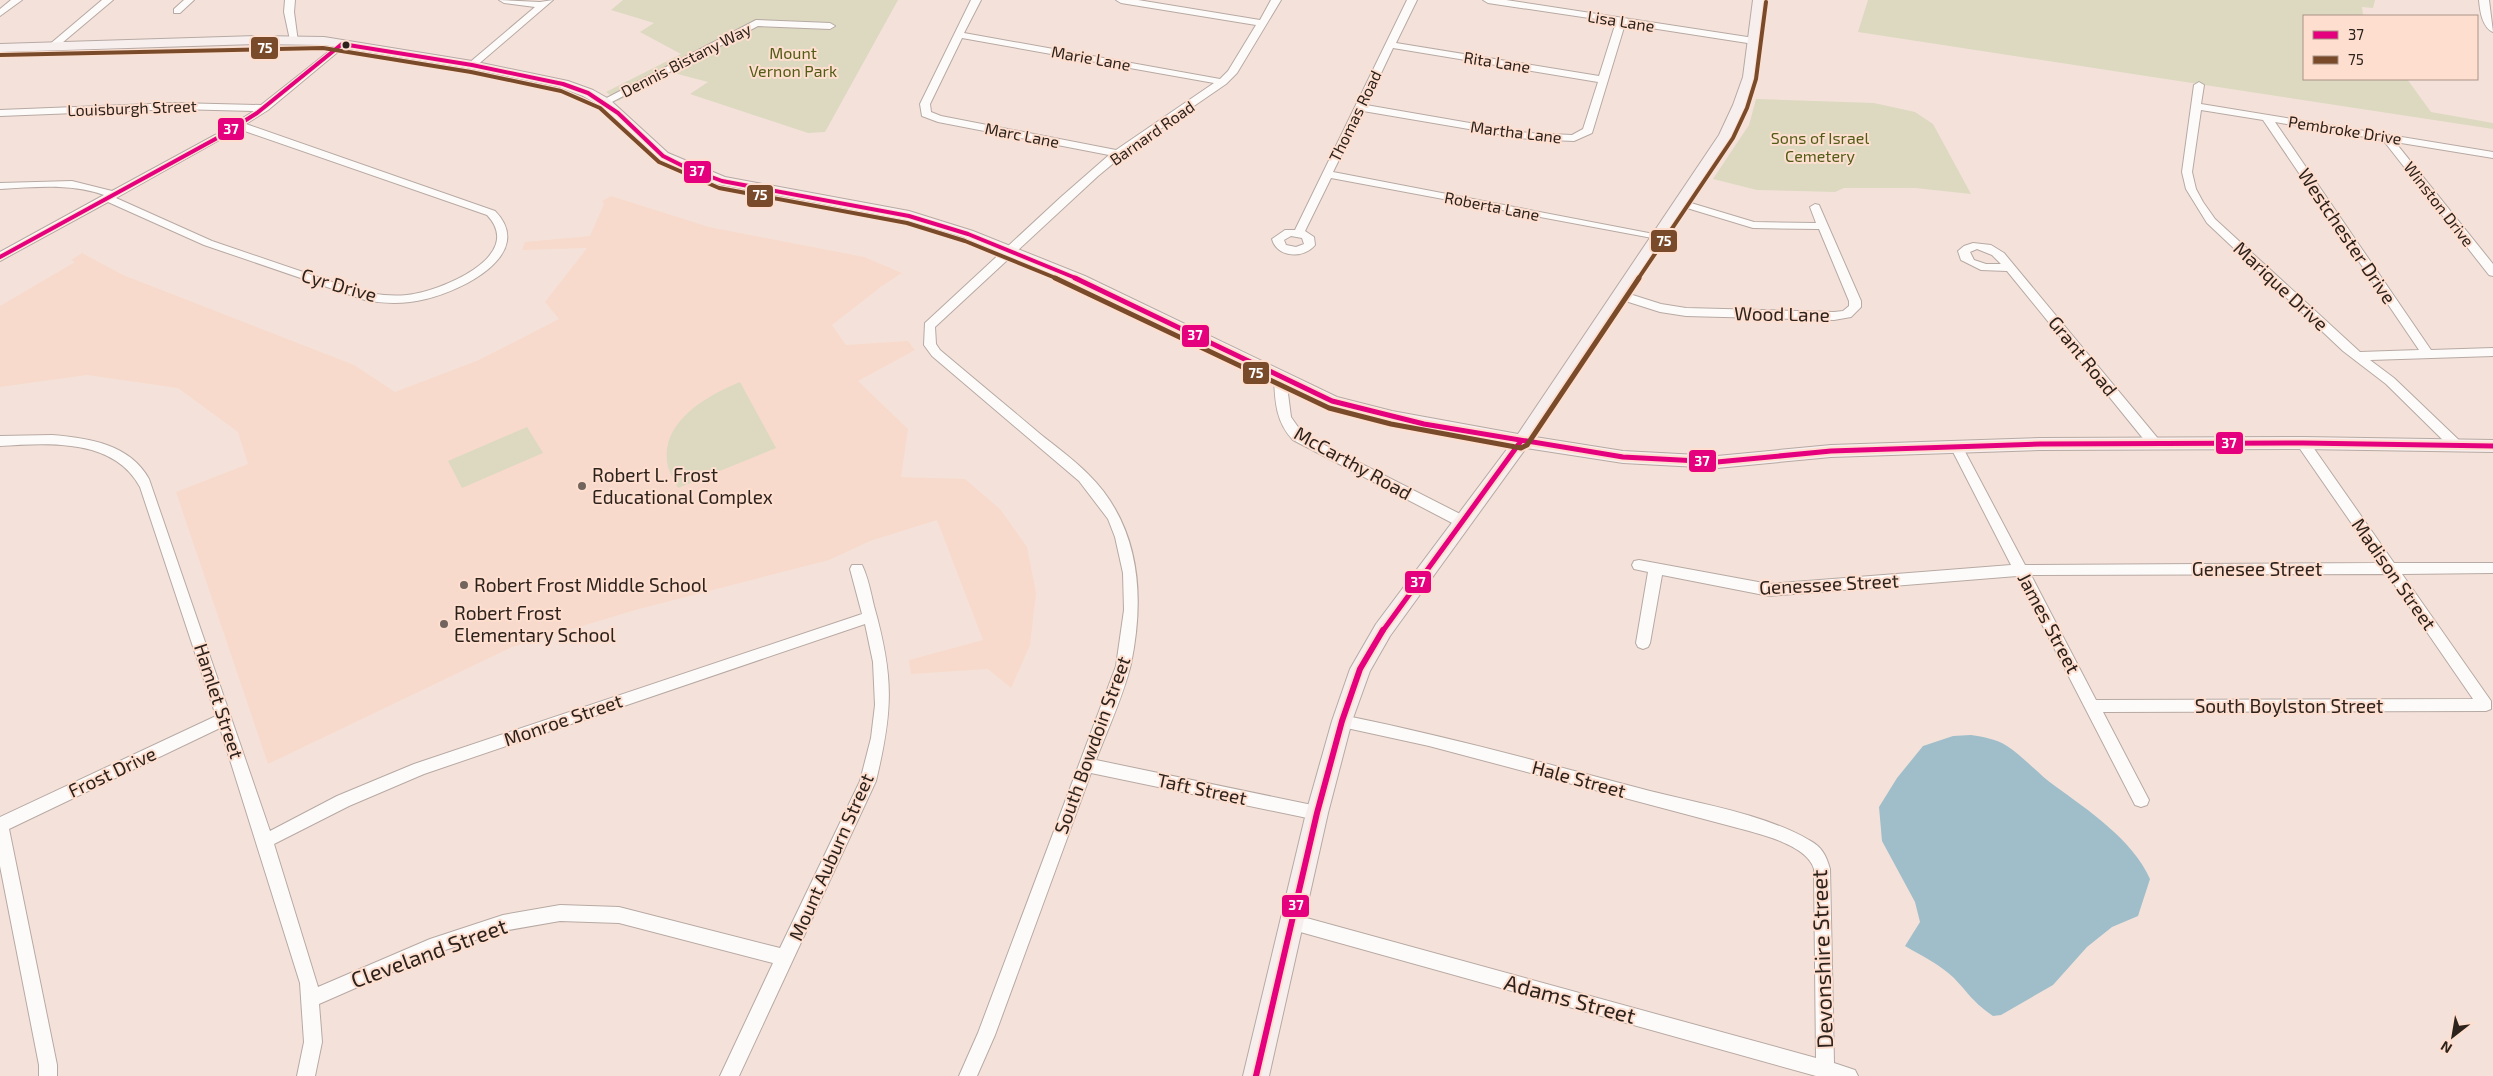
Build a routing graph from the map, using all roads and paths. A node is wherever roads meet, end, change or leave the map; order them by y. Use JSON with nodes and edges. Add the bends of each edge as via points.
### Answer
{"nodes":[{"id":1,"x":17,"y":0,"type":"edge"},
{"id":2,"x":108,"y":0,"type":"edge"},
{"id":3,"x":189,"y":0,"type":"edge"},
{"id":4,"x":290,"y":0,"type":"edge"},
{"id":5,"x":504,"y":0,"type":"edge"},
{"id":6,"x":976,"y":0,"type":"edge"},
{"id":7,"x":1121,"y":0,"type":"edge"},
{"id":8,"x":1276,"y":0,"type":"edge"},
{"id":9,"x":1412,"y":0,"type":"edge"},
{"id":10,"x":1488,"y":0,"type":"edge"},
{"id":11,"x":1759,"y":0,"type":"edge"},
{"id":12,"x":2484,"y":0,"type":"edge"},
{"id":13,"x":545,"y":3,"type":"edge"},
{"id":14,"x":177,"y":11,"type":"dead end"},
{"id":15,"x":0,"y":13,"type":"edge"},
{"id":16,"x":1621,"y":21,"type":"junction"},
{"id":17,"x":1262,"y":23,"type":"junction"},
{"id":18,"x":830,"y":26,"type":"dead end"},
{"id":19,"x":2493,"y":29,"type":"edge"},
{"id":20,"x":959,"y":35,"type":"junction"},
{"id":21,"x":295,"y":40,"type":"junction"},
{"id":22,"x":1754,"y":41,"type":"junction"},
{"id":23,"x":342,"y":44,"type":"junction"},
{"id":24,"x":1390,"y":45,"type":"junction"},
{"id":25,"x":53,"y":46,"type":"junction"},
{"id":26,"x":0,"y":48,"type":"edge"},
{"id":27,"x":472,"y":65,"type":"junction"},
{"id":28,"x":1604,"y":80,"type":"junction"},
{"id":29,"x":1223,"y":82,"type":"junction"},
{"id":30,"x":2199,"y":85,"type":"dead end"},
{"id":31,"x":604,"y":102,"type":"junction"},
{"id":32,"x":1360,"y":106,"type":"junction"},
{"id":33,"x":2196,"y":106,"type":"junction"},
{"id":34,"x":264,"y":108,"type":"junction"},
{"id":35,"x":0,"y":113,"type":"edge"},
{"id":36,"x":2266,"y":117,"type":"junction"},
{"id":37,"x":238,"y":125,"type":"junction"},
{"id":38,"x":2385,"y":136,"type":"junction"},
{"id":39,"x":1118,"y":154,"type":"junction"},
{"id":40,"x":2493,"y":155,"type":"edge"},
{"id":41,"x":1326,"y":174,"type":"junction"},
{"id":42,"x":0,"y":186,"type":"edge"},
{"id":43,"x":110,"y":197,"type":"junction"},
{"id":44,"x":1681,"y":203,"type":"junction"},
{"id":45,"x":1815,"y":207,"type":"dead end"},
{"id":46,"x":1823,"y":226,"type":"junction"},
{"id":47,"x":1299,"y":232,"type":"dead end"},
{"id":48,"x":1658,"y":238,"type":"junction"},
{"id":49,"x":1008,"y":251,"type":"junction"},
{"id":50,"x":0,"y":257,"type":"edge"},
{"id":51,"x":2010,"y":267,"type":"dead end"},
{"id":52,"x":2493,"y":272,"type":"edge"},
{"id":53,"x":1620,"y":295,"type":"junction"},
{"id":54,"x":929,"y":331,"type":"joint"},
{"id":55,"x":2493,"y":352,"type":"edge"},
{"id":56,"x":2428,"y":354,"type":"junction"},
{"id":57,"x":2358,"y":356,"type":"junction"},
{"id":58,"x":1280,"y":378,"type":"junction"},
{"id":59,"x":0,"y":441,"type":"edge"},
{"id":60,"x":1522,"y":441,"type":"junction"},
{"id":61,"x":2156,"y":444,"type":"junction"},
{"id":62,"x":2303,"y":444,"type":"junction"},
{"id":63,"x":1956,"y":446,"type":"junction"},
{"id":64,"x":2457,"y":446,"type":"junction"},
{"id":65,"x":2493,"y":446,"type":"edge"},
{"id":66,"x":1463,"y":522,"type":"junction"},
{"id":67,"x":1639,"y":565,"type":"dead end"},
{"id":68,"x":1656,"y":568,"type":"junction"},
{"id":69,"x":2493,"y":568,"type":"edge"},
{"id":70,"x":857,"y":569,"type":"dead end"},
{"id":71,"x":2390,"y":569,"type":"junction"},
{"id":72,"x":2021,"y":570,"type":"junction"},
{"id":73,"x":869,"y":617,"type":"junction"},
{"id":74,"x":1643,"y":643,"type":"dead end"},
{"id":75,"x":2486,"y":705,"type":"joint"},
{"id":76,"x":2092,"y":706,"type":"junction"},
{"id":77,"x":224,"y":719,"type":"junction"},
{"id":78,"x":1342,"y":721,"type":"junction"},
{"id":79,"x":1086,"y":765,"type":"junction"},
{"id":80,"x":2141,"y":800,"type":"dead end"},
{"id":81,"x":1317,"y":813,"type":"junction"},
{"id":82,"x":0,"y":824,"type":"edge"},
{"id":83,"x":264,"y":841,"type":"junction"},
{"id":84,"x":1812,"y":852,"type":"joint"},
{"id":85,"x":1292,"y":922,"type":"junction"},
{"id":86,"x":786,"y":958,"type":"junction"},
{"id":87,"x":310,"y":998,"type":"junction"},
{"id":88,"x":1825,"y":1069,"type":"junction"},
{"id":89,"x":48,"y":1076,"type":"edge"},
{"id":90,"x":306,"y":1076,"type":"edge"},
{"id":91,"x":730,"y":1076,"type":"edge"},
{"id":92,"x":968,"y":1076,"type":"edge"},
{"id":93,"x":1256,"y":1076,"type":"edge"},
{"id":94,"x":1849,"y":1076,"type":"edge"}],
"edges":[{"from":1,"to":15,"type":"street"},
{"from":2,"to":25,"type":"street"},
{"from":3,"to":14,"type":"street"},
{"from":4,"to":21,"type":"street"},
{"from":5,"to":13,"type":"street"},
{"from":6,"to":20,"type":"street"},
{"from":7,"to":17,"type":"street"},
{"from":8,"to":17,"type":"street","name":"Barnard Road"},
{"from":9,"to":24,"type":"street","name":"Thomas Road"},
{"from":10,"to":16,"type":"street","name":"Lisa Lane"},
{"from":11,"to":22,"type":"main road"},
{"from":12,"to":19,"type":"street"},
{"from":13,"to":27,"type":"street"},
{"from":16,"to":22,"type":"street","name":"Lisa Lane"},
{"from":16,"to":28,"type":"street","name":"Martha Lane"},
{"from":17,"to":29,"type":"street","name":"Barnard Road","via":[[1232,73]]},
{"from":18,"to":31,"type":"street","name":"Dennis Bistany Way","via":[[756,23]]},
{"from":20,"to":29,"type":"street","name":"Marie Lane"},
{"from":20,"to":39,"type":"street","name":"Marc Lane","via":[[925,104],[926,114]]},
{"from":21,"to":23,"type":"main road"},
{"from":21,"to":25,"type":"main road"},
{"from":22,"to":44,"type":"main road","via":[[1748,89],[1726,136]]},
{"from":23,"to":27,"type":"main road"},
{"from":23,"to":34,"type":"street"},
{"from":24,"to":28,"type":"street","name":"Rita Lane"},
{"from":24,"to":32,"type":"street","name":"Thomas Road"},
{"from":25,"to":26,"type":"main road"},
{"from":27,"to":31,"type":"main road","via":[[563,84]]},
{"from":28,"to":32,"type":"street","name":"Martha Lane","via":[[1588,131],[1574,138],[1528,136]]},
{"from":29,"to":39,"type":"street","name":"Barnard Road"},
{"from":30,"to":33,"type":"street","name":"Marique Drive"},
{"from":31,"to":49,"type":"main road","via":[[663,156],[685,167],[722,180],[909,216],[968,234]]},
{"from":32,"to":41,"type":"street","name":"Thomas Road"},
{"from":33,"to":36,"type":"street","name":"Pembroke Drive"},
{"from":33,"to":57,"type":"street","name":"Marique Drive","via":[[2187,172],[2198,202],[2218,227]]},
{"from":34,"to":35,"type":"street","name":"Louisburgh Street","via":[[176,106]]},
{"from":34,"to":37,"type":"street"},
{"from":36,"to":38,"type":"street","name":"Pembroke Drive"},
{"from":36,"to":56,"type":"street","name":"Westchester Drive"},
{"from":37,"to":43,"type":"street"},
{"from":37,"to":43,"type":"street","name":"Cyr Drive","via":[[491,213],[503,229],[499,249],[480,271],[448,288],[410,298],[374,298],[211,244]]},
{"from":38,"to":40,"type":"street","name":"Pembroke Drive"},
{"from":38,"to":52,"type":"street","name":"Winston Drive"},
{"from":39,"to":49,"type":"street","name":"Barnard Road"},
{"from":41,"to":47,"type":"street","name":"Thomas Road"},
{"from":41,"to":48,"type":"street","name":"Roberta Lane"},
{"from":42,"to":43,"type":"street","name":"Cyr Drive","via":[[69,183],[94,187]]},
{"from":43,"to":50,"type":"street"},
{"from":44,"to":46,"type":"street","via":[[1753,225]]},
{"from":44,"to":48,"type":"main road"},
{"from":45,"to":46,"type":"street","name":"Wood Lane"},
{"from":46,"to":53,"type":"street","name":"Wood Lane","via":[[1855,301],[1853,309],[1843,315],[1686,312],[1660,308]]},
{"from":48,"to":53,"type":"main road"},
{"from":49,"to":54,"type":"street","name":"Barnard Road","via":[[935,319]]},
{"from":49,"to":58,"type":"main road","via":[[1079,280]]},
{"from":51,"to":61,"type":"street","name":"Grant Road"},
{"from":53,"to":60,"type":"main road"},
{"from":54,"to":79,"type":"street","name":"South Bowdoin Street","via":[[930,345],[936,353],[1084,478],[1114,518],[1122,539],[1133,591],[1131,624],[1123,666]]},
{"from":55,"to":56,"type":"street"},
{"from":56,"to":57,"type":"street"},
{"from":57,"to":64,"type":"street","name":"Marique Drive","via":[[2390,381]]},
{"from":58,"to":60,"type":"main road","via":[[1332,401],[1363,410]]},
{"from":58,"to":66,"type":"street","name":"McCarthy Road","via":[[1287,428],[1298,437]]},
{"from":59,"to":77,"type":"street","name":"Hamlet Street","via":[[55,440],[99,447],[135,468],[147,487]]},
{"from":60,"to":63,"type":"main road","via":[[1623,457],[1717,462]]},
{"from":60,"to":66,"type":"main road"},
{"from":61,"to":62,"type":"main road"},
{"from":61,"to":63,"type":"main road"},
{"from":62,"to":64,"type":"main road"},
{"from":62,"to":71,"type":"street","name":"Madison Street"},
{"from":63,"to":72,"type":"street","name":"James Street"},
{"from":64,"to":65,"type":"main road"},
{"from":66,"to":78,"type":"main road","via":[[1371,649],[1360,669]]},
{"from":67,"to":68,"type":"street","name":"Genessee Street"},
{"from":68,"to":72,"type":"street","name":"Genessee Street","via":[[1769,590]]},
{"from":68,"to":74,"type":"street"},
{"from":69,"to":71,"type":"street","name":"Genesee Street"},
{"from":70,"to":73,"type":"street","name":"Mount Auburn Street"},
{"from":71,"to":72,"type":"street","name":"Genesee Street"},
{"from":71,"to":75,"type":"street","name":"Madison Street"},
{"from":72,"to":76,"type":"street","name":"James Street"},
{"from":73,"to":83,"type":"street","name":"Monroe Street","via":[[420,769],[343,801]]},
{"from":73,"to":86,"type":"street","name":"Mount Auburn Street","via":[[883,693],[880,730],[868,781]]},
{"from":75,"to":76,"type":"street","name":"South Boylston Street"},
{"from":76,"to":80,"type":"street","name":"James Street"},
{"from":77,"to":82,"type":"street","name":"Frost Drive"},
{"from":77,"to":83,"type":"street","name":"Hamlet Street"},
{"from":78,"to":81,"type":"main road"},
{"from":78,"to":84,"type":"street","name":"Hale Street","via":[[1429,740],[1724,817],[1770,830]]},
{"from":79,"to":81,"type":"street","name":"Taft Street"},
{"from":79,"to":92,"type":"street","name":"South Bowdoin Street"},
{"from":81,"to":85,"type":"main road"},
{"from":82,"to":89,"type":"street"},
{"from":83,"to":87,"type":"street","name":"Hamlet Street","via":[[309,983]]},
{"from":84,"to":88,"type":"street","name":"Devonshire Street","via":[[1818,857],[1822,869]]},
{"from":85,"to":88,"type":"street","name":"Adams Street"},
{"from":85,"to":93,"type":"main road"},
{"from":86,"to":87,"type":"street","name":"Cleveland Street","via":[[618,915],[560,913],[503,922],[439,944]]},
{"from":86,"to":91,"type":"street","name":"Mount Auburn Street"},
{"from":87,"to":90,"type":"street","name":"Hamlet Street","via":[[313,1042]]},
{"from":88,"to":94,"type":"street","name":"Adams Street"}]}
